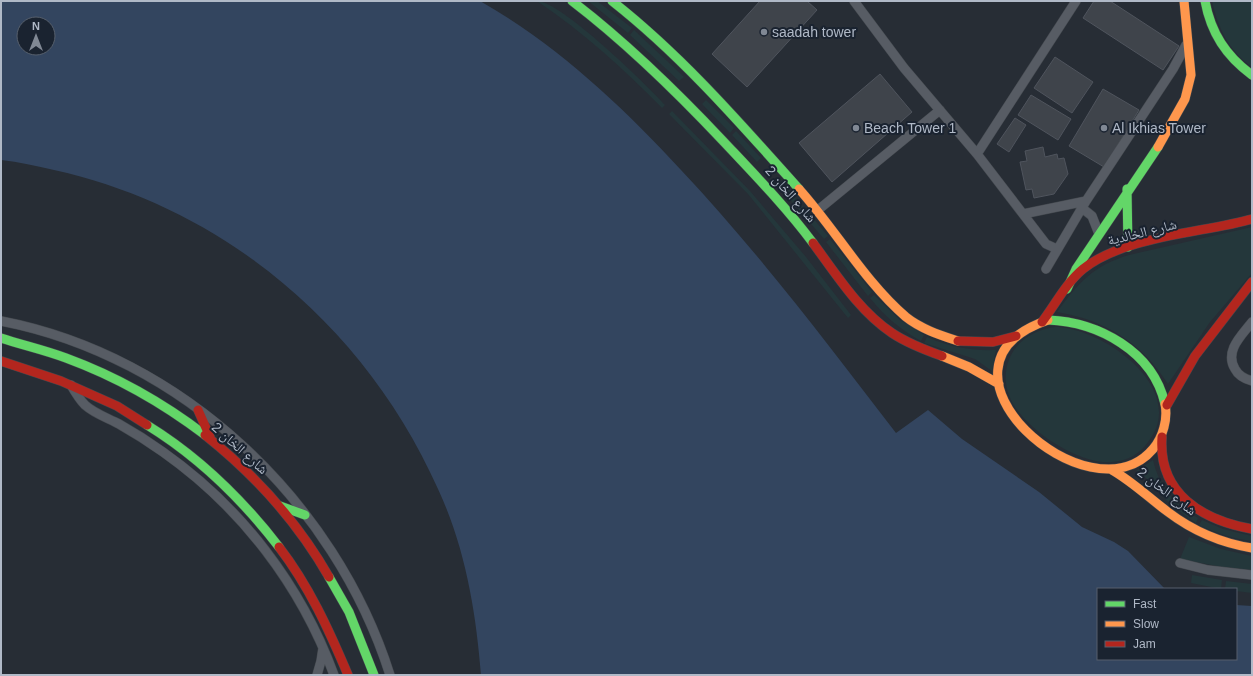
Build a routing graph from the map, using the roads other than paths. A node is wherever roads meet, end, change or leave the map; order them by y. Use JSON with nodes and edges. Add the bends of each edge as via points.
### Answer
{"nodes":[{"id":1,"x":572,"y":1,"type":"edge"},
{"id":2,"x":612,"y":1,"type":"edge"},
{"id":3,"x":854,"y":1,"type":"edge"},
{"id":4,"x":1076,"y":1,"type":"edge"},
{"id":5,"x":1184,"y":1,"type":"edge"},
{"id":6,"x":1205,"y":1,"type":"edge"},
{"id":7,"x":1188,"y":40,"type":"junction"},
{"id":8,"x":1252,"y":75,"type":"edge"},
{"id":9,"x":940,"y":110,"type":"junction"},
{"id":10,"x":977,"y":154,"type":"junction"},
{"id":11,"x":1127,"y":189,"type":"junction"},
{"id":12,"x":1084,"y":205,"type":"junction"},
{"id":13,"x":818,"y":210,"type":"junction"},
{"id":14,"x":1023,"y":214,"type":"junction"},
{"id":15,"x":1111,"y":214,"type":"junction"},
{"id":16,"x":1092,"y":216,"type":"junction"},
{"id":17,"x":1252,"y":219,"type":"edge"},
{"id":18,"x":1099,"y":234,"type":"junction"},
{"id":19,"x":1128,"y":247,"type":"junction"},
{"id":20,"x":1058,"y":249,"type":"junction"},
{"id":21,"x":1046,"y":269,"type":"dead end"},
{"id":22,"x":1252,"y":282,"type":"edge"},
{"id":23,"x":1067,"y":289,"type":"junction"},
{"id":24,"x":1,"y":321,"type":"edge"},
{"id":25,"x":1042,"y":322,"type":"junction"},
{"id":26,"x":1252,"y":322,"type":"edge"},
{"id":27,"x":1016,"y":336,"type":"junction"},
{"id":28,"x":1,"y":338,"type":"edge"},
{"id":29,"x":1,"y":362,"type":"edge"},
{"id":30,"x":1252,"y":381,"type":"edge"},
{"id":31,"x":70,"y":384,"type":"junction"},
{"id":32,"x":999,"y":384,"type":"junction"},
{"id":33,"x":1167,"y":406,"type":"junction"},
{"id":34,"x":198,"y":410,"type":"junction"},
{"id":35,"x":1162,"y":436,"type":"junction"},
{"id":36,"x":211,"y":438,"type":"junction"},
{"id":37,"x":1112,"y":470,"type":"junction"},
{"id":38,"x":280,"y":506,"type":"junction"},
{"id":39,"x":305,"y":515,"type":"junction"},
{"id":40,"x":1252,"y":528,"type":"edge"},
{"id":41,"x":1252,"y":548,"type":"edge"},
{"id":42,"x":1180,"y":563,"type":"dead end"},
{"id":43,"x":1252,"y":575,"type":"edge"},
{"id":44,"x":323,"y":647,"type":"junction"},
{"id":45,"x":317,"y":675,"type":"edge"},
{"id":46,"x":334,"y":675,"type":"edge"},
{"id":47,"x":348,"y":675,"type":"edge"},
{"id":48,"x":374,"y":675,"type":"edge"},
{"id":49,"x":390,"y":675,"type":"edge"}],
"edges":[{"from":1,"to":32,"type":"main road","name":"شارع الخان 2","via":[[622,41],[682,96],[780,202],[877,321],[907,342],[928,352],[966,364]]},
{"from":2,"to":13,"type":"main road","name":"شارع الخان 2","via":[[644,26],[719,100]]},
{"from":3,"to":9,"type":"street","via":[[892,53]]},
{"from":4,"to":10,"type":"street"},
{"from":5,"to":7,"type":"main road"},
{"from":6,"to":8,"type":"main road","via":[[1209,19],[1220,43],[1235,62]]},
{"from":7,"to":11,"type":"main road","via":[[1191,75],[1185,100],[1168,131]]},
{"from":7,"to":12,"type":"street","via":[[1173,69]]},
{"from":9,"to":10,"type":"street"},
{"from":9,"to":13,"type":"street"},
{"from":10,"to":14,"type":"street"},
{"from":11,"to":15,"type":"main road"},
{"from":11,"to":19,"type":"main road"},
{"from":12,"to":14,"type":"street"},
{"from":12,"to":16,"type":"street"},
{"from":12,"to":20,"type":"street"},
{"from":13,"to":27,"type":"main road","name":"شارع الخان 2","via":[[887,299],[915,323],[941,337],[970,344]]},
{"from":14,"to":20,"type":"street","via":[[1046,244]]},
{"from":15,"to":16,"type":"street"},
{"from":15,"to":18,"type":"main road"},
{"from":16,"to":18,"type":"street"},
{"from":17,"to":19,"type":"main road","name":"شارع الخالدية"},
{"from":18,"to":23,"type":"main road","via":[[1076,269]]},
{"from":19,"to":23,"type":"main road","name":"شارع الخالدية","via":[[1088,265]]},
{"from":20,"to":21,"type":"street"},
{"from":22,"to":33,"type":"main road","via":[[1209,336],[1178,381]]},
{"from":23,"to":25,"type":"main road","name":"شارع الخالدية"},
{"from":24,"to":34,"type":"street","via":[[62,338],[110,357],[161,384]]},
{"from":25,"to":27,"type":"main road","via":[[1032,325]]},
{"from":25,"to":33,"type":"main road","via":[[1056,319],[1072,322],[1095,330],[1119,343],[1141,360],[1156,378],[1164,391]]},
{"from":26,"to":30,"type":"street","via":[[1236,343],[1232,354],[1236,371]]},
{"from":27,"to":32,"type":"main road","via":[[1003,354]]},
{"from":28,"to":36,"type":"main road","name":"شارع الخان 2","via":[[73,359],[122,381],[168,407]]},
{"from":29,"to":31,"type":"main road"},
{"from":31,"to":44,"type":"street","via":[[86,406],[172,458],[207,486],[238,517],[279,569],[303,607]]},
{"from":31,"to":47,"type":"main road","via":[[157,429],[198,459],[237,494],[271,533],[300,574],[323,615]]},
{"from":32,"to":37,"type":"main road","via":[[1001,398],[1010,413],[1037,440],[1060,455],[1081,464]]},
{"from":33,"to":35,"type":"main road"},
{"from":34,"to":36,"type":"main road"},
{"from":34,"to":39,"type":"street","via":[[259,462]]},
{"from":35,"to":37,"type":"main road","via":[[1154,448],[1138,462],[1126,468]]},
{"from":35,"to":40,"type":"main road","name":"شارع الخان 2","via":[[1161,454],[1165,472],[1180,496],[1209,516],[1232,525]]},
{"from":36,"to":38,"type":"main road","name":"شارع الخان 2"},
{"from":37,"to":41,"type":"main road","name":"شارع الخان 2","via":[[1136,484],[1193,528],[1223,541]]},
{"from":38,"to":39,"type":"main road"},
{"from":38,"to":48,"type":"main road","name":"شارع الخان 2","via":[[311,548],[339,594]]},
{"from":39,"to":49,"type":"street","via":[[351,585],[372,628]]},
{"from":42,"to":43,"type":"street","via":[[1208,570]]},
{"from":44,"to":45,"type":"street"},
{"from":44,"to":46,"type":"street"}]}
